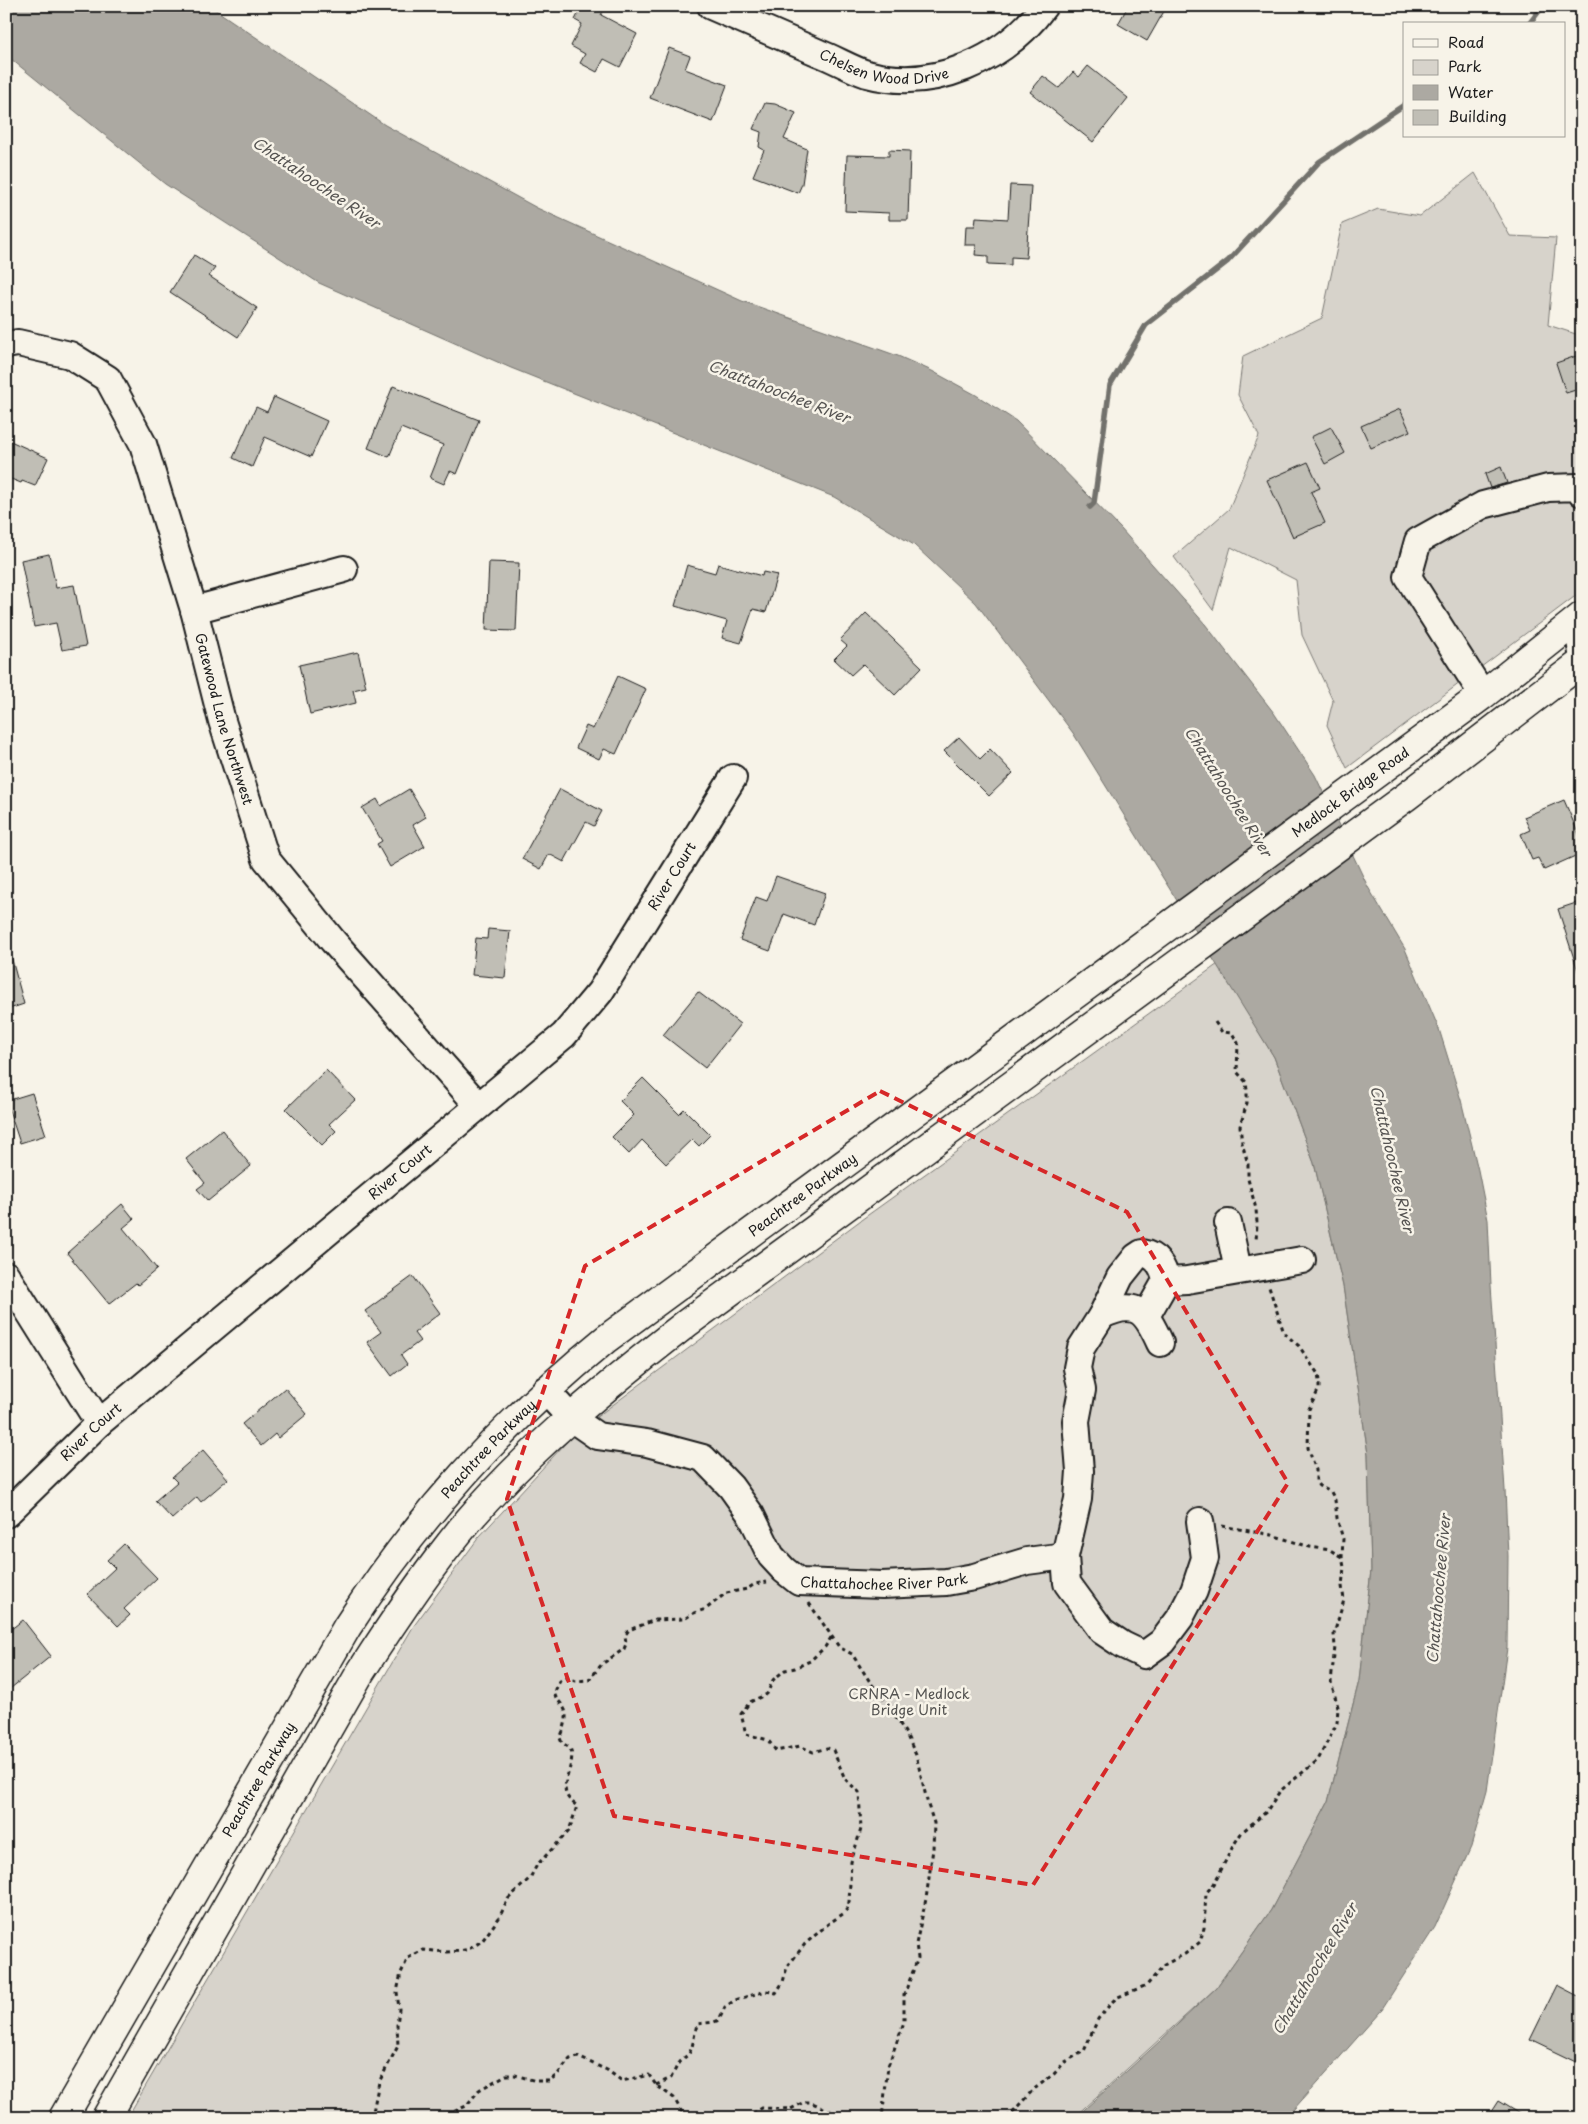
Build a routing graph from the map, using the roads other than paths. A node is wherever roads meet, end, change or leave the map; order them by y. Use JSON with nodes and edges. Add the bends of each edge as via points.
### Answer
{"nodes":[{"id":1,"x":711,"y":6,"type":"edge"},
{"id":2,"x":1044,"y":6,"type":"edge"},
{"id":3,"x":6,"y":345,"type":"edge"},
{"id":4,"x":1582,"y":493,"type":"edge"},
{"id":5,"x":344,"y":569,"type":"dead end"},
{"id":6,"x":194,"y":610,"type":"junction"},
{"id":7,"x":1580,"y":620,"type":"edge"},
{"id":8,"x":1582,"y":653,"type":"edge"},
{"id":9,"x":1582,"y":662,"type":"edge"},
{"id":10,"x":1483,"y":695,"type":"junction"},
{"id":11,"x":733,"y":778,"type":"dead end"},
{"id":12,"x":1117,"y":962,"type":"joint"},
{"id":13,"x":478,"y":1105,"type":"junction"},
{"id":14,"x":1228,"y":1223,"type":"dead end"},
{"id":15,"x":1302,"y":1260,"type":"dead end"},
{"id":16,"x":1238,"y":1270,"type":"junction"},
{"id":17,"x":6,"y":1275,"type":"edge"},
{"id":18,"x":1166,"y":1281,"type":"junction"},
{"id":19,"x":1144,"y":1313,"type":"junction"},
{"id":20,"x":1102,"y":1315,"type":"junction"},
{"id":21,"x":1160,"y":1343,"type":"dead end"},
{"id":22,"x":545,"y":1390,"type":"junction"},
{"id":23,"x":571,"y":1418,"type":"junction"},
{"id":24,"x":99,"y":1423,"type":"junction"},
{"id":25,"x":6,"y":1514,"type":"edge"},
{"id":26,"x":1200,"y":1521,"type":"road end"},
{"id":27,"x":1065,"y":1556,"type":"junction"},
{"id":28,"x":63,"y":2118,"type":"edge"},
{"id":29,"x":106,"y":2118,"type":"edge"}],
"edges":[{"from":1,"to":2,"type":"street","name":"Chelsen Wood Drive","via":[[868,74],[905,79],[943,75],[978,63],[1009,43],[1038,16]]},
{"from":3,"to":6,"type":"street","name":"Gatewood Lane Northwest","via":[[18,343],[70,355],[108,379],[143,444]]},
{"from":4,"to":10,"type":"street","via":[[1579,487],[1548,488],[1483,505],[1418,541],[1408,577]]},
{"from":5,"to":6,"type":"street"},
{"from":6,"to":13,"type":"street","name":"Gatewood Lane Northwest","via":[[222,721],[266,859],[333,941]]},
{"from":7,"to":8,"type":"street"},
{"from":7,"to":10,"type":"highway","name":"Medlock Bridge Road"},
{"from":9,"to":23,"type":"highway","via":[[1407,796],[687,1323]]},
{"from":10,"to":12,"type":"highway","name":"Medlock Bridge Road"},
{"from":11,"to":13,"type":"street","name":"River Court","via":[[600,992],[564,1035]]},
{"from":12,"to":22,"type":"highway","name":"Peachtree Parkway","via":[[620,1329]]},
{"from":13,"to":24,"type":"street","name":"River Court"},
{"from":14,"to":16,"type":"street"},
{"from":15,"to":16,"type":"street"},
{"from":16,"to":18,"type":"street"},
{"from":17,"to":24,"type":"street"},
{"from":18,"to":19,"type":"street","via":[[1150,1309]]},
{"from":18,"to":20,"type":"street","via":[[1156,1258],[1142,1253],[1120,1277]]},
{"from":19,"to":20,"type":"street","via":[[1117,1308]]},
{"from":19,"to":21,"type":"street"},
{"from":20,"to":27,"type":"street","via":[[1080,1348],[1077,1368],[1082,1390],[1076,1421],[1080,1471],[1078,1499]]},
{"from":22,"to":23,"type":"street","name":"Chattahochee River Park"},
{"from":22,"to":28,"type":"highway","name":"Peachtree Parkway","via":[[432,1508],[374,1584]]},
{"from":23,"to":27,"type":"street","name":"Chattahochee River Park","via":[[597,1436],[647,1443],[703,1458],[731,1487],[751,1515],[771,1556],[799,1582],[882,1585],[946,1582],[1027,1561]]},
{"from":23,"to":29,"type":"highway","via":[[469,1520],[398,1614],[360,1673]]},
{"from":24,"to":25,"type":"street","name":"River Court"},
{"from":26,"to":27,"type":"street","via":[[1205,1558],[1194,1591],[1162,1642],[1144,1656],[1102,1631],[1067,1583]]}]}
